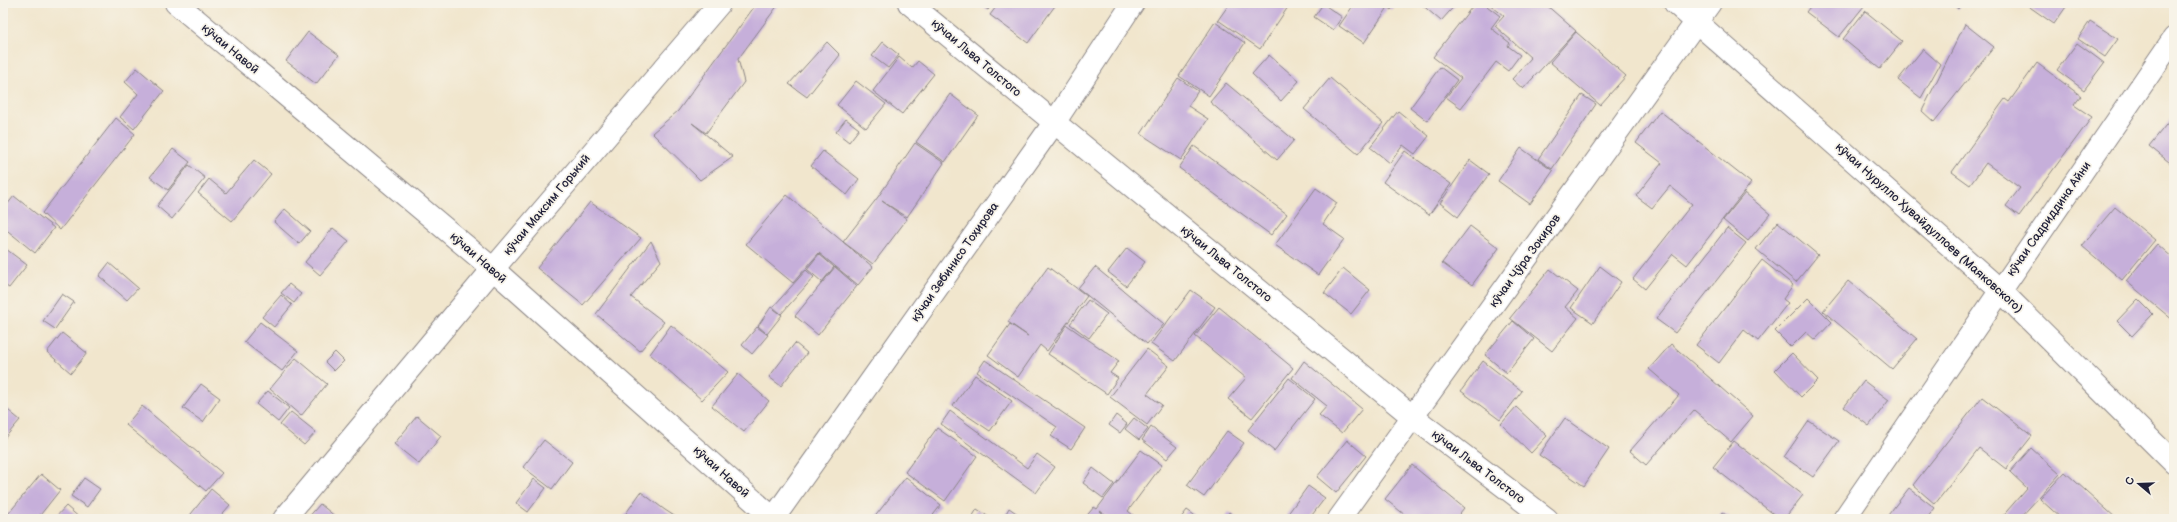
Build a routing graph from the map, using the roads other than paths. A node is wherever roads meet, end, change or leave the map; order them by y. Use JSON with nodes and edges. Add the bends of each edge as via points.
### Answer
{"nodes":[{"id":1,"x":176,"y":3,"type":"edge"},
{"id":2,"x":720,"y":3,"type":"edge"},
{"id":3,"x":909,"y":3,"type":"edge"},
{"id":4,"x":1133,"y":3,"type":"edge"},
{"id":5,"x":1675,"y":3,"type":"edge"},
{"id":6,"x":1710,"y":3,"type":"edge"},
{"id":7,"x":1696,"y":22,"type":"junction"},
{"id":8,"x":2174,"y":38,"type":"edge"},
{"id":9,"x":1054,"y":123,"type":"junction"},
{"id":10,"x":493,"y":269,"type":"junction"},
{"id":11,"x":2000,"y":290,"type":"junction"},
{"id":12,"x":1413,"y":417,"type":"junction"},
{"id":13,"x":2174,"y":463,"type":"edge"},
{"id":14,"x":284,"y":519,"type":"edge"},
{"id":15,"x":773,"y":519,"type":"edge"},
{"id":16,"x":1339,"y":519,"type":"edge"},
{"id":17,"x":1547,"y":519,"type":"edge"},
{"id":18,"x":1844,"y":519,"type":"edge"}],
"edges":[{"from":1,"to":10,"type":"street","name":"кӯчаи Навоӣ"},
{"from":2,"to":10,"type":"street","name":"кӯчаи Максим Горький"},
{"from":3,"to":9,"type":"street","name":"кӯчаи Льва Толстого"},
{"from":4,"to":9,"type":"street","name":"кӯчаи Зебинисо Тоҳирова"},
{"from":5,"to":7,"type":"street","name":"кӯчаи Нурулло Ҳувайдуллоев (Маяковского)"},
{"from":6,"to":7,"type":"street","name":"кӯчаи Ҷӯра Зокиров"},
{"from":7,"to":11,"type":"street","name":"кӯчаи Нурулло Ҳувайдуллоев (Маяковского)"},
{"from":7,"to":12,"type":"street","name":"кӯчаи Ҷӯра Зокиров"},
{"from":8,"to":11,"type":"street","name":"кӯчаи Садриддина Айни"},
{"from":9,"to":12,"type":"street","name":"кӯчаи Льва Толстого"},
{"from":9,"to":15,"type":"street","name":"кӯчаи Зебинисо Тоҳирова"},
{"from":10,"to":14,"type":"street","name":"кӯчаи Максим Горький"},
{"from":10,"to":15,"type":"street","name":"кӯчаи Навоӣ"},
{"from":11,"to":13,"type":"street","name":"кӯчаи Нурулло Ҳувайдуллоев (Маяковского)"},
{"from":11,"to":18,"type":"street","name":"кӯчаи Садриддина Айни"},
{"from":12,"to":16,"type":"street","name":"кӯчаи Ҷӯра Зокиров"},
{"from":12,"to":17,"type":"street","name":"кӯчаи Льва Толстого"}]}
